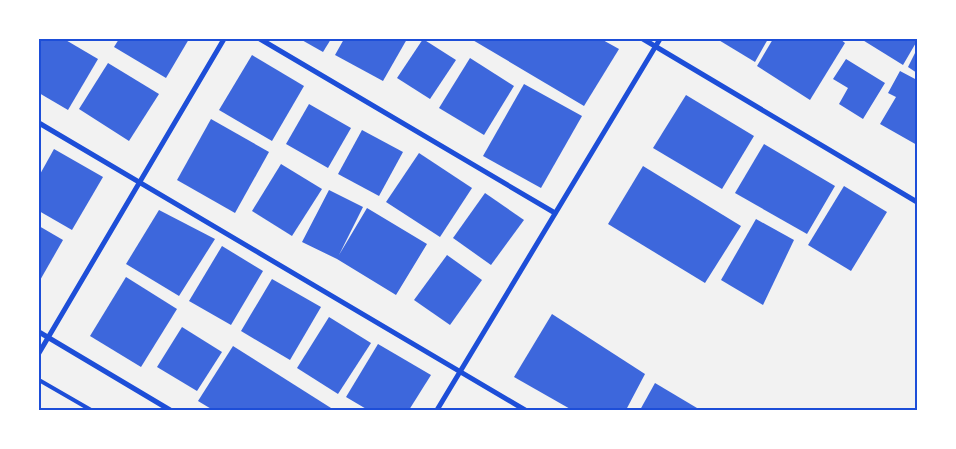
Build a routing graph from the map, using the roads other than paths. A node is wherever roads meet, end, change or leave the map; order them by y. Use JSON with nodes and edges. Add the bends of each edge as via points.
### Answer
{"nodes":[{"id":1,"x":224,"y":39,"type":"edge"},
{"id":2,"x":260,"y":39,"type":"edge"},
{"id":3,"x":643,"y":39,"type":"edge"},
{"id":4,"x":660,"y":39,"type":"edge"},
{"id":5,"x":656,"y":46,"type":"junction"},
{"id":6,"x":39,"y":123,"type":"edge"},
{"id":7,"x":139,"y":183,"type":"junction"},
{"id":8,"x":917,"y":202,"type":"edge"},
{"id":9,"x":555,"y":213,"type":"junction"},
{"id":10,"x":39,"y":332,"type":"edge"},
{"id":11,"x":48,"y":337,"type":"junction"},
{"id":12,"x":39,"y":354,"type":"edge"},
{"id":13,"x":460,"y":372,"type":"junction"},
{"id":14,"x":39,"y":380,"type":"edge"},
{"id":15,"x":91,"y":410,"type":"edge"},
{"id":16,"x":170,"y":410,"type":"edge"},
{"id":17,"x":437,"y":410,"type":"edge"},
{"id":18,"x":525,"y":410,"type":"edge"}],
"edges":[{"from":1,"to":7,"type":"street"},
{"from":2,"to":9,"type":"street"},
{"from":3,"to":5,"type":"street"},
{"from":4,"to":5,"type":"street"},
{"from":5,"to":8,"type":"street"},
{"from":5,"to":9,"type":"street"},
{"from":6,"to":7,"type":"street"},
{"from":7,"to":11,"type":"street"},
{"from":7,"to":13,"type":"street"},
{"from":9,"to":13,"type":"street"},
{"from":10,"to":11,"type":"street"},
{"from":11,"to":12,"type":"street"},
{"from":11,"to":16,"type":"street"},
{"from":13,"to":17,"type":"street"},
{"from":13,"to":18,"type":"street"},
{"from":14,"to":15,"type":"lane"}]}
